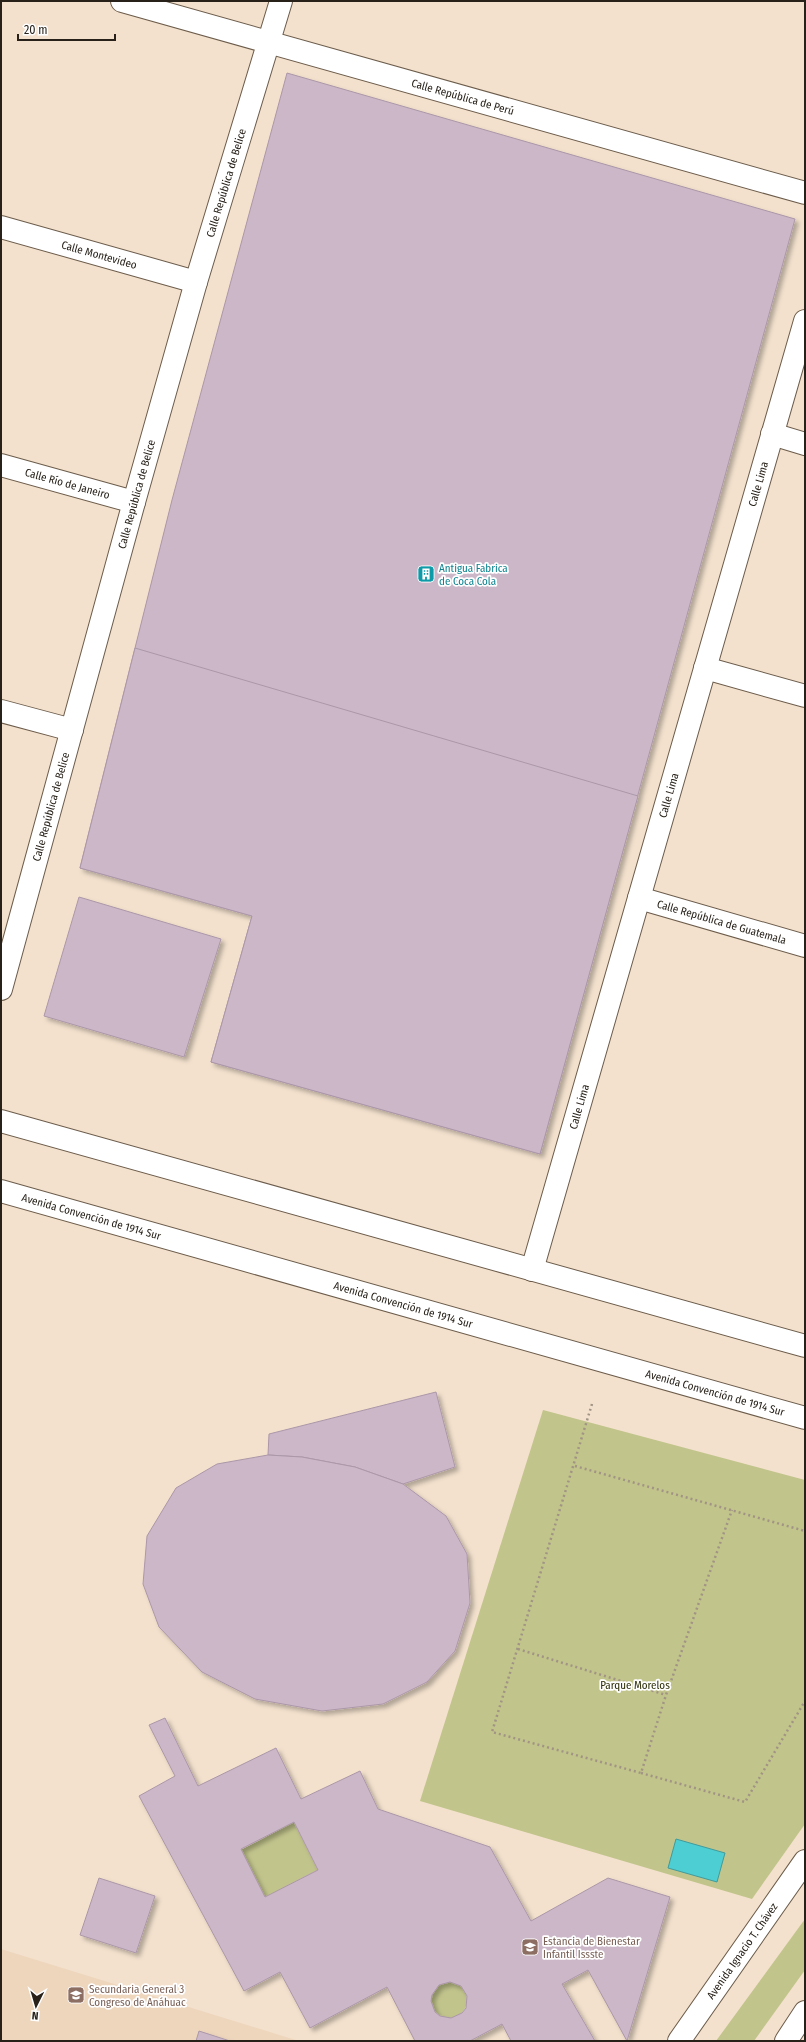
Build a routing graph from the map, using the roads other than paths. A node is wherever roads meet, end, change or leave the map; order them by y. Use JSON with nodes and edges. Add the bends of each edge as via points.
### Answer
{"nodes":[{"id":1,"x":122,"y":1,"type":"edge"},
{"id":2,"x":280,"y":1,"type":"edge"},
{"id":3,"x":269,"y":42,"type":"junction"},
{"id":4,"x":805,"y":193,"type":"edge"},
{"id":5,"x":1,"y":227,"type":"edge"},
{"id":6,"x":196,"y":282,"type":"junction"},
{"id":7,"x":805,"y":320,"type":"edge"},
{"id":8,"x":772,"y":434,"type":"junction"},
{"id":9,"x":805,"y":444,"type":"edge"},
{"id":10,"x":1,"y":465,"type":"edge"},
{"id":11,"x":134,"y":502,"type":"junction"},
{"id":12,"x":705,"y":668,"type":"junction"},
{"id":13,"x":805,"y":696,"type":"edge"},
{"id":14,"x":1,"y":711,"type":"edge"},
{"id":15,"x":72,"y":730,"type":"junction"},
{"id":16,"x":639,"y":898,"type":"junction"},
{"id":17,"x":805,"y":946,"type":"edge"},
{"id":18,"x":1,"y":989,"type":"edge"},
{"id":19,"x":1,"y":1121,"type":"edge"},
{"id":20,"x":1,"y":1190,"type":"edge"},
{"id":21,"x":532,"y":1270,"type":"junction"},
{"id":22,"x":805,"y":1346,"type":"edge"},
{"id":23,"x":805,"y":1418,"type":"edge"},
{"id":24,"x":805,"y":1861,"type":"edge"},
{"id":25,"x":805,"y":2012,"type":"edge"},
{"id":26,"x":679,"y":2041,"type":"edge"},
{"id":27,"x":786,"y":2041,"type":"edge"}],
"edges":[{"from":1,"to":3,"type":"street","name":"Calle República de Perú"},
{"from":2,"to":3,"type":"street","name":"Calle República de Belice"},
{"from":3,"to":4,"type":"street","name":"Calle República de Perú"},
{"from":3,"to":6,"type":"street","name":"Calle República de Belice"},
{"from":5,"to":6,"type":"street","name":"Calle Montevideo"},
{"from":6,"to":11,"type":"street","name":"Calle República de Belice"},
{"from":7,"to":8,"type":"street","name":"Calle Lima"},
{"from":8,"to":9,"type":"street"},
{"from":8,"to":12,"type":"street","name":"Calle Lima"},
{"from":10,"to":11,"type":"street","name":"Calle Río de Janeiro"},
{"from":11,"to":15,"type":"street","name":"Calle República de Belice"},
{"from":12,"to":13,"type":"street"},
{"from":12,"to":16,"type":"street","name":"Calle Lima"},
{"from":14,"to":15,"type":"street"},
{"from":15,"to":18,"type":"street","name":"Calle República de Belice"},
{"from":16,"to":17,"type":"street","name":"Calle República de Guatemala"},
{"from":16,"to":21,"type":"street","name":"Calle Lima"},
{"from":19,"to":21,"type":"street"},
{"from":20,"to":23,"type":"street","name":"Avenida Convención de 1914 Sur"},
{"from":21,"to":22,"type":"street"},
{"from":24,"to":26,"type":"street","name":"Avenida Ignacio T. Chávez"},
{"from":25,"to":27,"type":"street"}]}
